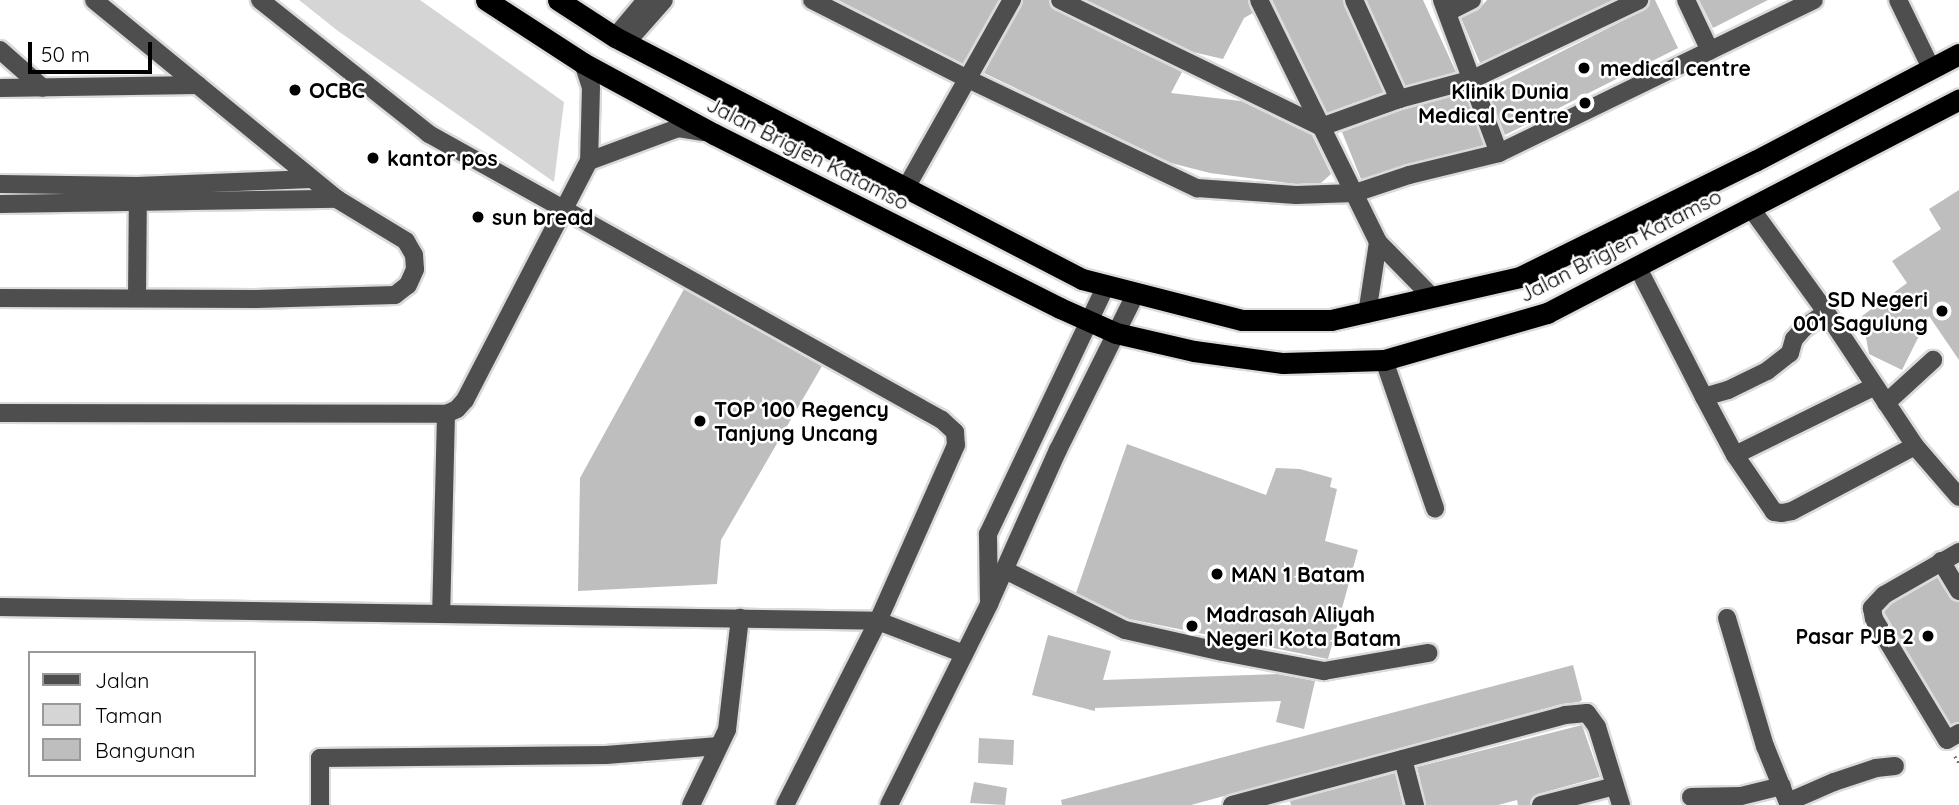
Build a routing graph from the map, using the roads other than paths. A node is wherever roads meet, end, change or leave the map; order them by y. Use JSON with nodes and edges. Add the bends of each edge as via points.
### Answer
{"nodes":[{"id":1,"x":94,"y":0,"type":"edge"},
{"id":2,"x":260,"y":0,"type":"edge"},
{"id":3,"x":486,"y":0,"type":"edge"},
{"id":4,"x":558,"y":0,"type":"edge"},
{"id":5,"x":646,"y":0,"type":"edge"},
{"id":6,"x":664,"y":0,"type":"edge"},
{"id":7,"x":812,"y":0,"type":"edge"},
{"id":8,"x":1012,"y":0,"type":"edge"},
{"id":9,"x":1059,"y":0,"type":"edge"},
{"id":10,"x":1259,"y":0,"type":"edge"},
{"id":11,"x":1354,"y":0,"type":"edge"},
{"id":12,"x":1472,"y":0,"type":"edge"},
{"id":13,"x":1639,"y":0,"type":"edge"},
{"id":14,"x":1686,"y":0,"type":"edge"},
{"id":15,"x":1814,"y":0,"type":"edge"},
{"id":16,"x":1898,"y":0,"type":"edge"},
{"id":17,"x":1445,"y":6,"type":"edge"},
{"id":18,"x":585,"y":7,"type":"edge"},
{"id":19,"x":621,"y":40,"type":"junction"},
{"id":20,"x":0,"y":50,"type":"edge"},
{"id":21,"x":1710,"y":51,"type":"junction"},
{"id":22,"x":1959,"y":54,"type":"edge"},
{"id":23,"x":583,"y":63,"type":"junction"},
{"id":24,"x":1931,"y":68,"type":"junction"},
{"id":25,"x":968,"y":79,"type":"junction"},
{"id":26,"x":1473,"y":79,"type":"junction"},
{"id":27,"x":198,"y":85,"type":"junction"},
{"id":28,"x":43,"y":88,"type":"junction"},
{"id":29,"x":0,"y":89,"type":"edge"},
{"id":30,"x":1398,"y":99,"type":"junction"},
{"id":31,"x":1959,"y":99,"type":"edge"},
{"id":32,"x":1321,"y":127,"type":"junction"},
{"id":33,"x":714,"y":134,"type":"junction"},
{"id":34,"x":1499,"y":153,"type":"junction"},
{"id":35,"x":589,"y":161,"type":"junction"},
{"id":36,"x":311,"y":179,"type":"junction"},
{"id":37,"x":0,"y":184,"type":"edge"},
{"id":38,"x":906,"y":186,"type":"junction"},
{"id":39,"x":1355,"y":193,"type":"junction"},
{"id":40,"x":138,"y":194,"type":"junction"},
{"id":41,"x":337,"y":199,"type":"junction"},
{"id":42,"x":0,"y":204,"type":"edge"},
{"id":43,"x":1750,"y":207,"type":"junction"},
{"id":44,"x":565,"y":208,"type":"junction"},
{"id":45,"x":1378,"y":242,"type":"junction"},
{"id":46,"x":1637,"y":267,"type":"junction"},
{"id":47,"x":1106,"y":285,"type":"junction"},
{"id":48,"x":1136,"y":293,"type":"junction"},
{"id":49,"x":0,"y":298,"type":"edge"},
{"id":50,"x":137,"y":298,"type":"junction"},
{"id":51,"x":1433,"y":298,"type":"junction"},
{"id":52,"x":1826,"y":312,"type":"junction"},
{"id":53,"x":1367,"y":314,"type":"junction"},
{"id":54,"x":1090,"y":321,"type":"junction"},
{"id":55,"x":1116,"y":333,"type":"junction"},
{"id":56,"x":1384,"y":360,"type":"junction"},
{"id":57,"x":1933,"y":360,"type":"dead end"},
{"id":58,"x":1875,"y":386,"type":"junction"},
{"id":59,"x":1704,"y":397,"type":"junction"},
{"id":60,"x":1886,"y":403,"type":"junction"},
{"id":61,"x":0,"y":413,"type":"edge"},
{"id":62,"x":446,"y":414,"type":"junction"},
{"id":63,"x":1915,"y":446,"type":"junction"},
{"id":64,"x":1735,"y":455,"type":"junction"},
{"id":65,"x":1959,"y":496,"type":"edge"},
{"id":66,"x":1435,"y":508,"type":"dead end"},
{"id":67,"x":1959,"y":552,"type":"edge"},
{"id":68,"x":1941,"y":561,"type":"junction"},
{"id":69,"x":1005,"y":570,"type":"junction"},
{"id":70,"x":1959,"y":591,"type":"edge"},
{"id":71,"x":989,"y":604,"type":"junction"},
{"id":72,"x":0,"y":607,"type":"edge"},
{"id":73,"x":441,"y":614,"type":"junction"},
{"id":74,"x":740,"y":618,"type":"junction"},
{"id":75,"x":1727,"y":618,"type":"dead end"},
{"id":76,"x":878,"y":621,"type":"junction"},
{"id":77,"x":1428,"y":653,"type":"dead end"},
{"id":78,"x":964,"y":654,"type":"junction"},
{"id":79,"x":1959,"y":733,"type":"edge"},
{"id":80,"x":719,"y":746,"type":"junction"},
{"id":81,"x":1403,"y":758,"type":"junction"},
{"id":82,"x":1895,"y":766,"type":"dead end"},
{"id":83,"x":1615,"y":786,"type":"junction"},
{"id":84,"x":1692,"y":797,"type":"dead end"},
{"id":85,"x":1786,"y":798,"type":"edge"},
{"id":86,"x":1277,"y":799,"type":"edge"},
{"id":87,"x":320,"y":805,"type":"edge"},
{"id":88,"x":691,"y":805,"type":"edge"},
{"id":89,"x":785,"y":805,"type":"edge"},
{"id":90,"x":889,"y":805,"type":"edge"},
{"id":91,"x":1232,"y":805,"type":"edge"},
{"id":92,"x":1415,"y":805,"type":"edge"},
{"id":93,"x":1541,"y":805,"type":"edge"},
{"id":94,"x":1621,"y":805,"type":"edge"}],
"edges":[{"from":1,"to":27,"type":"street"},
{"from":2,"to":44,"type":"street","via":[[429,134]]},
{"from":3,"to":23,"type":"highway","name":"Jalan Brigjen Katamso"},
{"from":4,"to":18,"type":"highway","name":"Jalan Brigjen Katamso"},
{"from":5,"to":19,"type":"street"},
{"from":6,"to":19,"type":"street"},
{"from":7,"to":25,"type":"street"},
{"from":8,"to":25,"type":"street"},
{"from":9,"to":32,"type":"street"},
{"from":10,"to":32,"type":"street"},
{"from":11,"to":30,"type":"street"},
{"from":12,"to":17,"type":"street"},
{"from":13,"to":26,"type":"street"},
{"from":14,"to":21,"type":"street"},
{"from":15,"to":21,"type":"street"},
{"from":16,"to":24,"type":"street"},
{"from":17,"to":26,"type":"street"},
{"from":18,"to":19,"type":"highway","name":"Jalan Brigjen Katamso"},
{"from":19,"to":38,"type":"highway","name":"Jalan Brigjen Katamso"},
{"from":20,"to":28,"type":"street"},
{"from":21,"to":34,"type":"street"},
{"from":22,"to":24,"type":"highway","name":"Jalan Brigjen Katamso"},
{"from":23,"to":33,"type":"highway","name":"Jalan Brigjen Katamso"},
{"from":23,"to":35,"type":"street","via":[[591,87]]},
{"from":24,"to":51,"type":"highway","name":"Jalan Brigjen Katamso","via":[[1520,277]]},
{"from":25,"to":38,"type":"street"},
{"from":25,"to":39,"type":"street","via":[[1197,188],[1296,195]]},
{"from":26,"to":30,"type":"street"},
{"from":26,"to":34,"type":"street"},
{"from":27,"to":28,"type":"street"},
{"from":27,"to":36,"type":"street"},
{"from":28,"to":29,"type":"street"},
{"from":30,"to":32,"type":"street"},
{"from":31,"to":43,"type":"highway","name":"Jalan Brigjen Katamso"},
{"from":32,"to":39,"type":"street"},
{"from":33,"to":35,"type":"street","via":[[678,128]]},
{"from":33,"to":54,"type":"highway","name":"Jalan Brigjen Katamso"},
{"from":34,"to":39,"type":"street"},
{"from":35,"to":44,"type":"street"},
{"from":36,"to":40,"type":"street"},
{"from":36,"to":41,"type":"street"},
{"from":37,"to":40,"type":"street"},
{"from":38,"to":47,"type":"highway","name":"Jalan Brigjen Katamso","via":[[1082,279]]},
{"from":39,"to":45,"type":"street"},
{"from":40,"to":41,"type":"street"},
{"from":40,"to":42,"type":"street"},
{"from":40,"to":50,"type":"street"},
{"from":41,"to":50,"type":"street","via":[[406,242],[414,255],[415,270],[408,285],[395,295]]},
{"from":43,"to":46,"type":"highway","name":"Jalan Brigjen Katamso"},
{"from":43,"to":52,"type":"street"},
{"from":44,"to":62,"type":"street","via":[[465,400]]},
{"from":44,"to":76,"type":"street","via":[[943,421],[955,432],[956,445]]},
{"from":45,"to":51,"type":"street"},
{"from":45,"to":53,"type":"street"},
{"from":46,"to":56,"type":"highway","name":"Jalan Brigjen Katamso","via":[[1547,313]]},
{"from":46,"to":59,"type":"street"},
{"from":47,"to":48,"type":"highway","name":"Jalan Brigjen Katamso"},
{"from":47,"to":54,"type":"street"},
{"from":48,"to":53,"type":"highway","name":"Jalan Brigjen Katamso","via":[[1242,320],[1331,320]]},
{"from":48,"to":55,"type":"street"},
{"from":49,"to":50,"type":"street"},
{"from":51,"to":53,"type":"highway","name":"Jalan Brigjen Katamso"},
{"from":52,"to":58,"type":"street"},
{"from":52,"to":59,"type":"street","via":[[1803,328],[1790,353],[1767,370]]},
{"from":54,"to":55,"type":"highway","name":"Jalan Brigjen Katamso"},
{"from":54,"to":71,"type":"street","via":[[988,534]]},
{"from":55,"to":56,"type":"highway","name":"Jalan Brigjen Katamso","via":[[1194,351],[1283,363]]},
{"from":55,"to":69,"type":"street"},
{"from":56,"to":66,"type":"street"},
{"from":57,"to":60,"type":"street"},
{"from":58,"to":60,"type":"street"},
{"from":58,"to":64,"type":"street"},
{"from":59,"to":64,"type":"street"},
{"from":60,"to":63,"type":"street"},
{"from":61,"to":62,"type":"street"},
{"from":62,"to":73,"type":"street"},
{"from":63,"to":64,"type":"street","via":[[1782,513],[1774,512]]},
{"from":63,"to":65,"type":"street"},
{"from":67,"to":68,"type":"street"},
{"from":68,"to":70,"type":"street"},
{"from":68,"to":79,"type":"street","via":[[1884,595],[1872,608],[1874,619],[1947,740]]},
{"from":69,"to":71,"type":"street"},
{"from":69,"to":77,"type":"street","via":[[1125,630],[1223,652],[1324,671]]},
{"from":71,"to":78,"type":"street"},
{"from":72,"to":73,"type":"street"},
{"from":73,"to":74,"type":"street"},
{"from":74,"to":76,"type":"street"},
{"from":74,"to":80,"type":"street","via":[[727,730]]},
{"from":75,"to":85,"type":"street"},
{"from":76,"to":78,"type":"street"},
{"from":76,"to":89,"type":"street"},
{"from":78,"to":90,"type":"street"},
{"from":80,"to":87,"type":"street","via":[[606,755],[320,758]]},
{"from":80,"to":88,"type":"street"},
{"from":81,"to":83,"type":"street","via":[[1587,713],[1597,727]]},
{"from":81,"to":86,"type":"street"},
{"from":81,"to":92,"type":"street"},
{"from":82,"to":85,"type":"street"},
{"from":83,"to":93,"type":"street"},
{"from":83,"to":94,"type":"street"},
{"from":84,"to":85,"type":"street"},
{"from":86,"to":91,"type":"street"}]}
